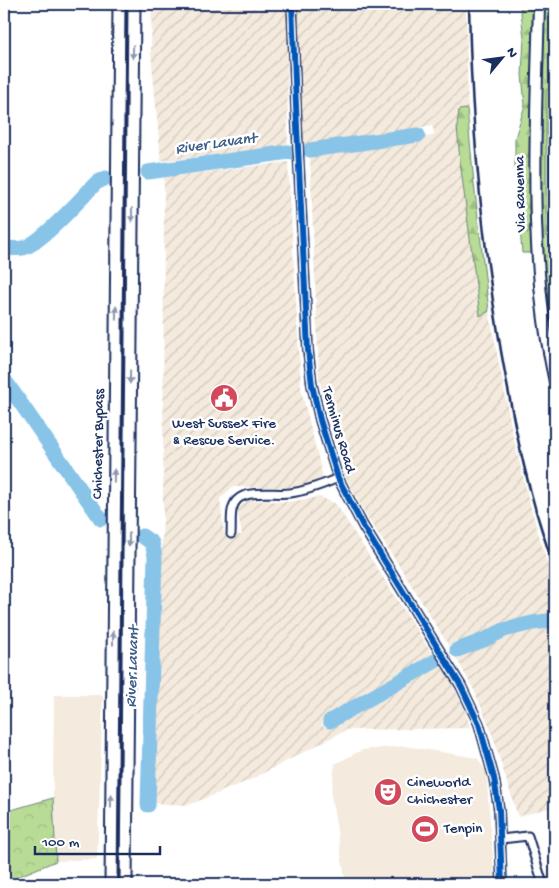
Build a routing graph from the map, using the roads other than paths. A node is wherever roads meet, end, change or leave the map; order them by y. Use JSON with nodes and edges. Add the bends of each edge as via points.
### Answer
{"nodes":[{"id":1,"x":119,"y":4,"type":"edge"},
{"id":2,"x":134,"y":4,"type":"edge"},
{"id":3,"x":292,"y":4,"type":"edge"},
{"id":4,"x":539,"y":4,"type":"edge"},
{"id":5,"x":555,"y":382,"type":"edge"},
{"id":6,"x":338,"y":478,"type":"junction"},
{"id":7,"x":231,"y":534,"type":"dead end"},
{"id":8,"x":501,"y":839,"type":"junction"},
{"id":9,"x":110,"y":884,"type":"edge"},
{"id":10,"x":126,"y":884,"type":"edge"},
{"id":11,"x":502,"y":884,"type":"edge"},
{"id":12,"x":543,"y":884,"type":"edge"}],
"edges":[{"from":9,"to":1,"type":"highway","name":"Chichester Bypass","one_way":true},
{"from":2,"to":10,"type":"highway","name":"Chichester Bypass","one_way":true},
{"from":3,"to":6,"type":"street","name":"Terminus Road","via":[[310,369],[320,420]]},
{"from":4,"to":5,"type":"main road","name":"Via Ravenna","via":[[536,209],[539,280]]},
{"from":6,"to":7,"type":"street","via":[[290,493],[247,494],[232,508]]},
{"from":6,"to":8,"type":"street","name":"Terminus Road","via":[[363,526],[461,686],[479,724],[494,778]]},
{"from":8,"to":11,"type":"street","name":"Terminus Road"},
{"from":8,"to":12,"type":"street","via":[[528,836]]}]}
